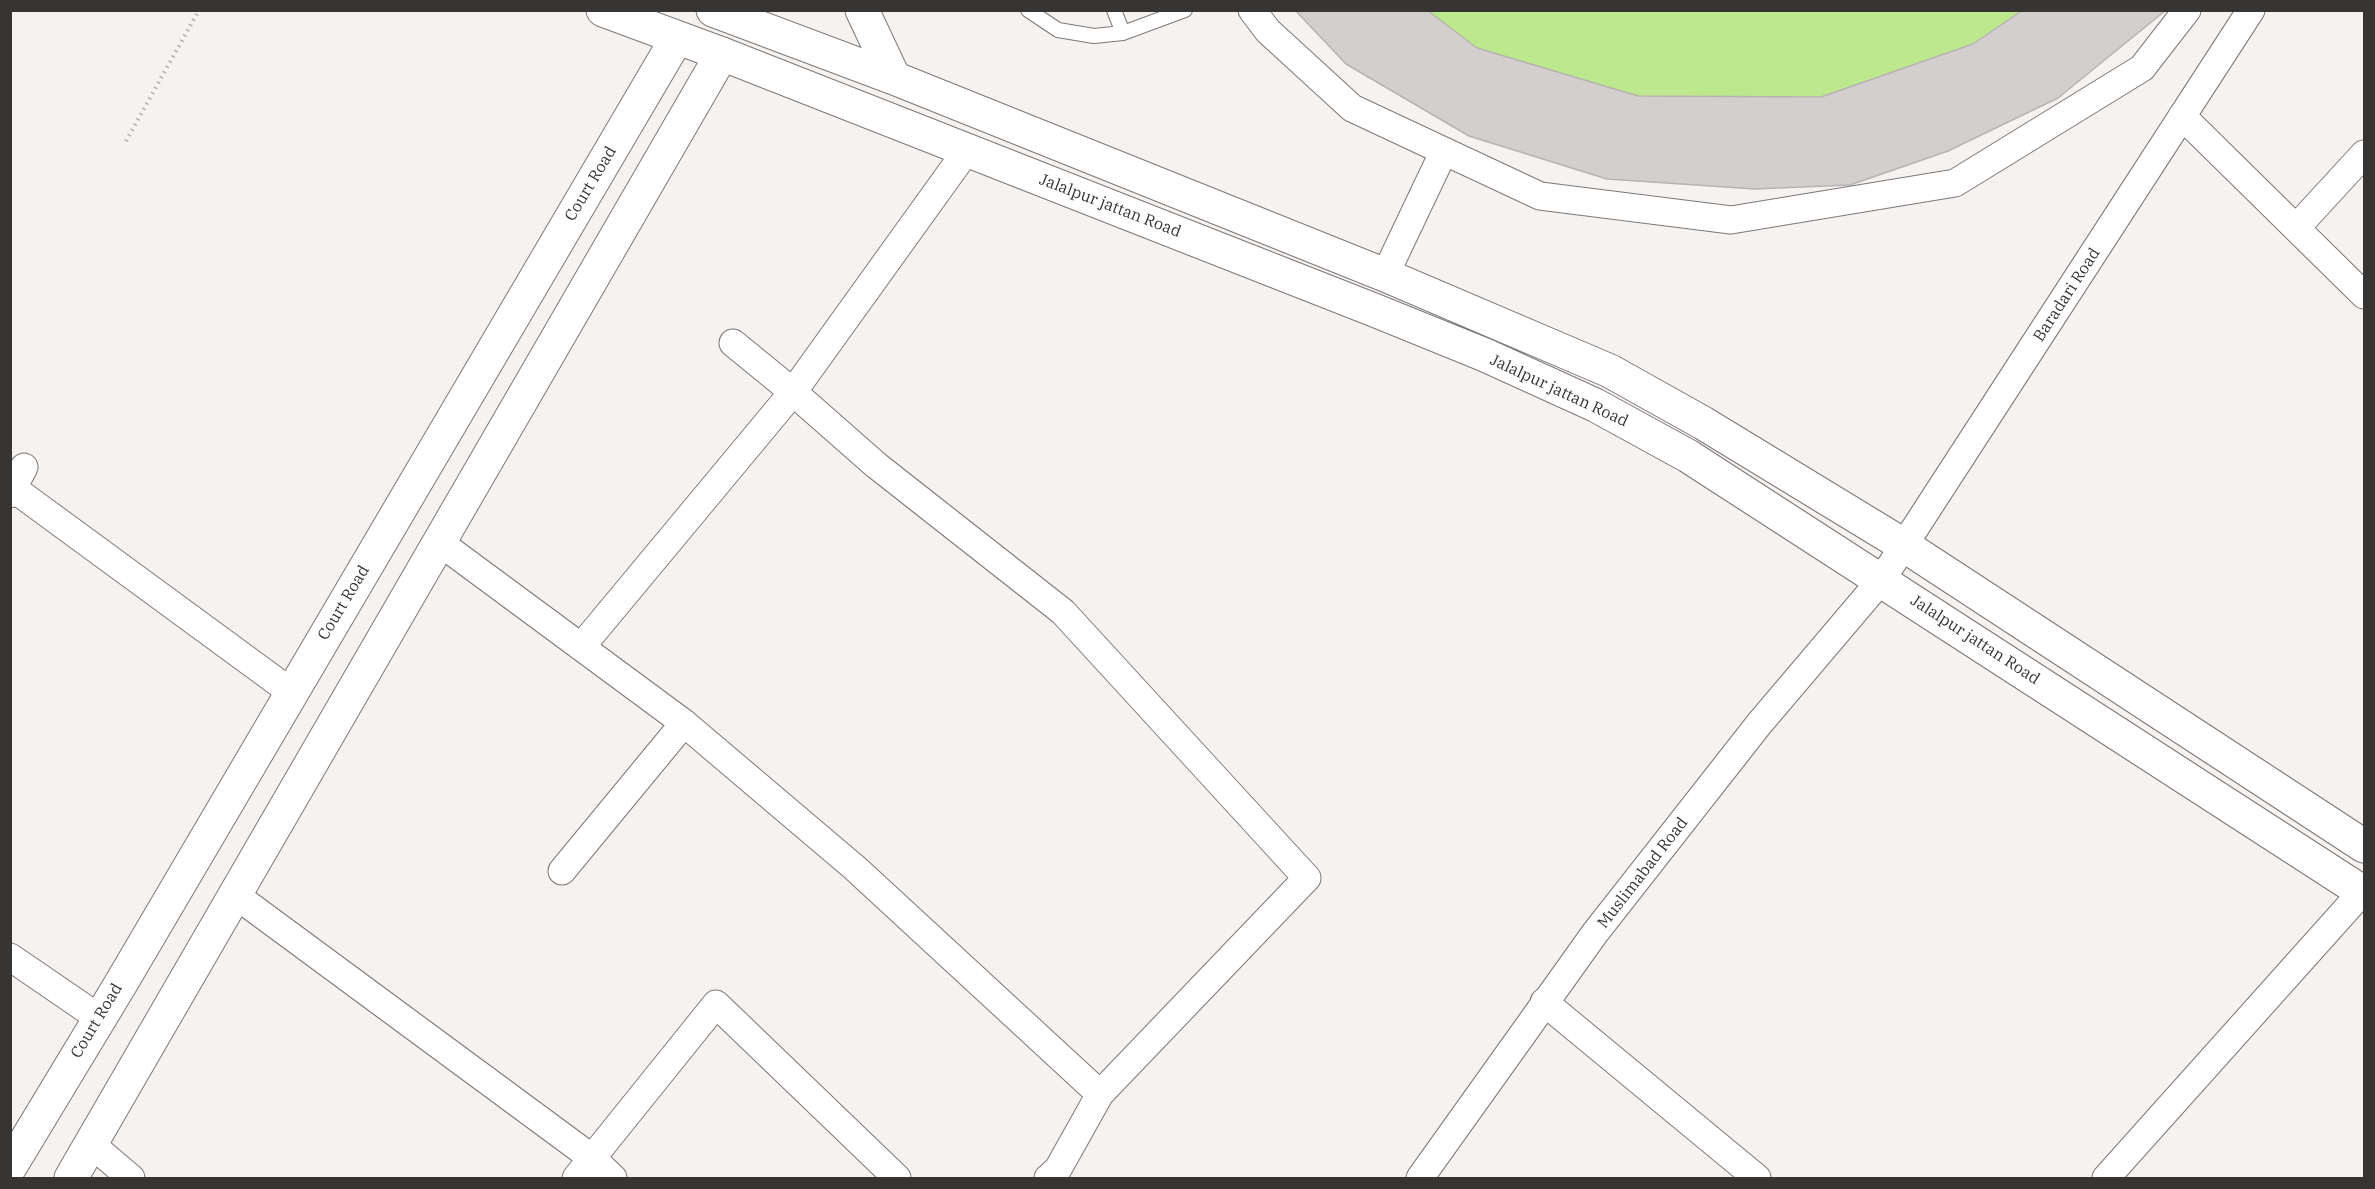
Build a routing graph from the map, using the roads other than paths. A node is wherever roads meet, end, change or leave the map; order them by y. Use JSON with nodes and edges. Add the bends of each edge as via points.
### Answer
{"nodes":[{"id":1,"x":603,"y":10,"type":"edge"},
{"id":2,"x":693,"y":10,"type":"edge"},
{"id":3,"x":861,"y":10,"type":"edge"},
{"id":4,"x":1028,"y":10,"type":"edge"},
{"id":5,"x":1114,"y":10,"type":"edge"},
{"id":6,"x":1185,"y":10,"type":"edge"},
{"id":7,"x":1252,"y":10,"type":"edge"},
{"id":8,"x":2187,"y":10,"type":"edge"},
{"id":9,"x":2251,"y":10,"type":"edge"},
{"id":10,"x":734,"y":14,"type":"edge"},
{"id":11,"x":1123,"y":33,"type":"junction"},
{"id":12,"x":677,"y":38,"type":"junction"},
{"id":13,"x":722,"y":54,"type":"junction"},
{"id":14,"x":894,"y":78,"type":"junction"},
{"id":15,"x":2182,"y":116,"type":"junction"},
{"id":16,"x":967,"y":150,"type":"junction"},
{"id":17,"x":1444,"y":151,"type":"junction"},
{"id":18,"x":2364,"y":154,"type":"edge"},
{"id":19,"x":2296,"y":228,"type":"junction"},
{"id":20,"x":1385,"y":275,"type":"junction"},
{"id":21,"x":2364,"y":295,"type":"edge"},
{"id":22,"x":733,"y":343,"type":"dead end"},
{"id":23,"x":793,"y":392,"type":"junction"},
{"id":24,"x":15,"y":484,"type":"edge"},
{"id":25,"x":439,"y":542,"type":"junction"},
{"id":26,"x":1905,"y":546,"type":"junction"},
{"id":27,"x":1882,"y":579,"type":"junction"},
{"id":28,"x":581,"y":647,"type":"junction"},
{"id":29,"x":291,"y":692,"type":"junction"},
{"id":30,"x":684,"y":723,"type":"junction"},
{"id":31,"x":2364,"y":846,"type":"edge"},
{"id":32,"x":562,"y":871,"type":"dead end"},
{"id":33,"x":2363,"y":892,"type":"edge"},
{"id":34,"x":234,"y":894,"type":"junction"},
{"id":35,"x":10,"y":957,"type":"edge"},
{"id":36,"x":120,"y":986,"type":"junction"},
{"id":37,"x":1545,"y":1002,"type":"junction"},
{"id":38,"x":165,"y":1013,"type":"junction"},
{"id":39,"x":99,"y":1018,"type":"junction"},
{"id":40,"x":1100,"y":1094,"type":"junction"},
{"id":41,"x":91,"y":1144,"type":"junction"},
{"id":42,"x":10,"y":1167,"type":"edge"},
{"id":43,"x":584,"y":1168,"type":"edge"},
{"id":44,"x":1058,"y":1175,"type":"edge"},
{"id":45,"x":70,"y":1179,"type":"edge"},
{"id":46,"x":131,"y":1179,"type":"edge"},
{"id":47,"x":613,"y":1179,"type":"edge"},
{"id":48,"x":897,"y":1179,"type":"edge"},
{"id":49,"x":1420,"y":1179,"type":"edge"},
{"id":50,"x":1757,"y":1179,"type":"edge"},
{"id":51,"x":2106,"y":1179,"type":"edge"}],
"edges":[{"from":1,"to":12,"type":"main road","name":"Jalalpur jattan Road"},
{"from":2,"to":12,"type":"main road","name":"Court Road"},
{"from":3,"to":14,"type":"main road"},
{"from":4,"to":11,"type":"lane","via":[[1058,30],[1094,36]]},
{"from":5,"to":11,"type":"lane"},
{"from":6,"to":11,"type":"lane"},
{"from":7,"to":17,"type":"street","via":[[1268,31],[1352,108]]},
{"from":8,"to":17,"type":"street","via":[[2142,68],[1955,183],[1731,220],[1540,196]]},
{"from":9,"to":15,"type":"street","name":"Baradari Road"},
{"from":10,"to":13,"type":"main road"},
{"from":10,"to":14,"type":"main road"},
{"from":12,"to":13,"type":"main road","name":"Jalalpur jattan Road"},
{"from":12,"to":29,"type":"main road","name":"Court Road"},
{"from":13,"to":16,"type":"main road","name":"Jalalpur jattan Road"},
{"from":13,"to":25,"type":"main road"},
{"from":14,"to":20,"type":"main road"},
{"from":15,"to":19,"type":"street"},
{"from":15,"to":26,"type":"street","name":"Baradari Road"},
{"from":16,"to":23,"type":"street"},
{"from":16,"to":27,"type":"main road","name":"Jalalpur jattan Road","via":[[1485,355],[1595,405],[1688,456]]},
{"from":17,"to":20,"type":"street"},
{"from":18,"to":19,"type":"street"},
{"from":19,"to":21,"type":"street"},
{"from":20,"to":26,"type":"main road","via":[[1610,371]]},
{"from":22,"to":23,"type":"street"},
{"from":23,"to":28,"type":"street"},
{"from":23,"to":40,"type":"street","via":[[876,465],[1063,612],[1307,878]]},
{"from":24,"to":29,"type":"street"},
{"from":25,"to":28,"type":"street"},
{"from":25,"to":34,"type":"main road"},
{"from":26,"to":27,"type":"street","name":"Baradari Road"},
{"from":26,"to":31,"type":"main road"},
{"from":27,"to":33,"type":"main road","name":"Jalalpur jattan Road"},
{"from":27,"to":37,"type":"street","name":"Muslimabad Road","via":[[1752,733]]},
{"from":28,"to":30,"type":"street"},
{"from":29,"to":36,"type":"main road","name":"Court Road"},
{"from":30,"to":32,"type":"street"},
{"from":30,"to":40,"type":"street","via":[[855,868]]},
{"from":33,"to":51,"type":"street"},
{"from":34,"to":38,"type":"main road"},
{"from":34,"to":43,"type":"street"},
{"from":35,"to":39,"type":"street"},
{"from":36,"to":38,"type":"main road"},
{"from":36,"to":39,"type":"main road","name":"Court Road"},
{"from":37,"to":49,"type":"street","name":"Muslimabad Road"},
{"from":37,"to":50,"type":"street"},
{"from":38,"to":41,"type":"main road"},
{"from":39,"to":42,"type":"main road","name":"Court Road"},
{"from":40,"to":44,"type":"street"},
{"from":41,"to":45,"type":"main road"},
{"from":41,"to":46,"type":"street"},
{"from":43,"to":47,"type":"street"},
{"from":43,"to":48,"type":"street","via":[[716,1004]]}]}
